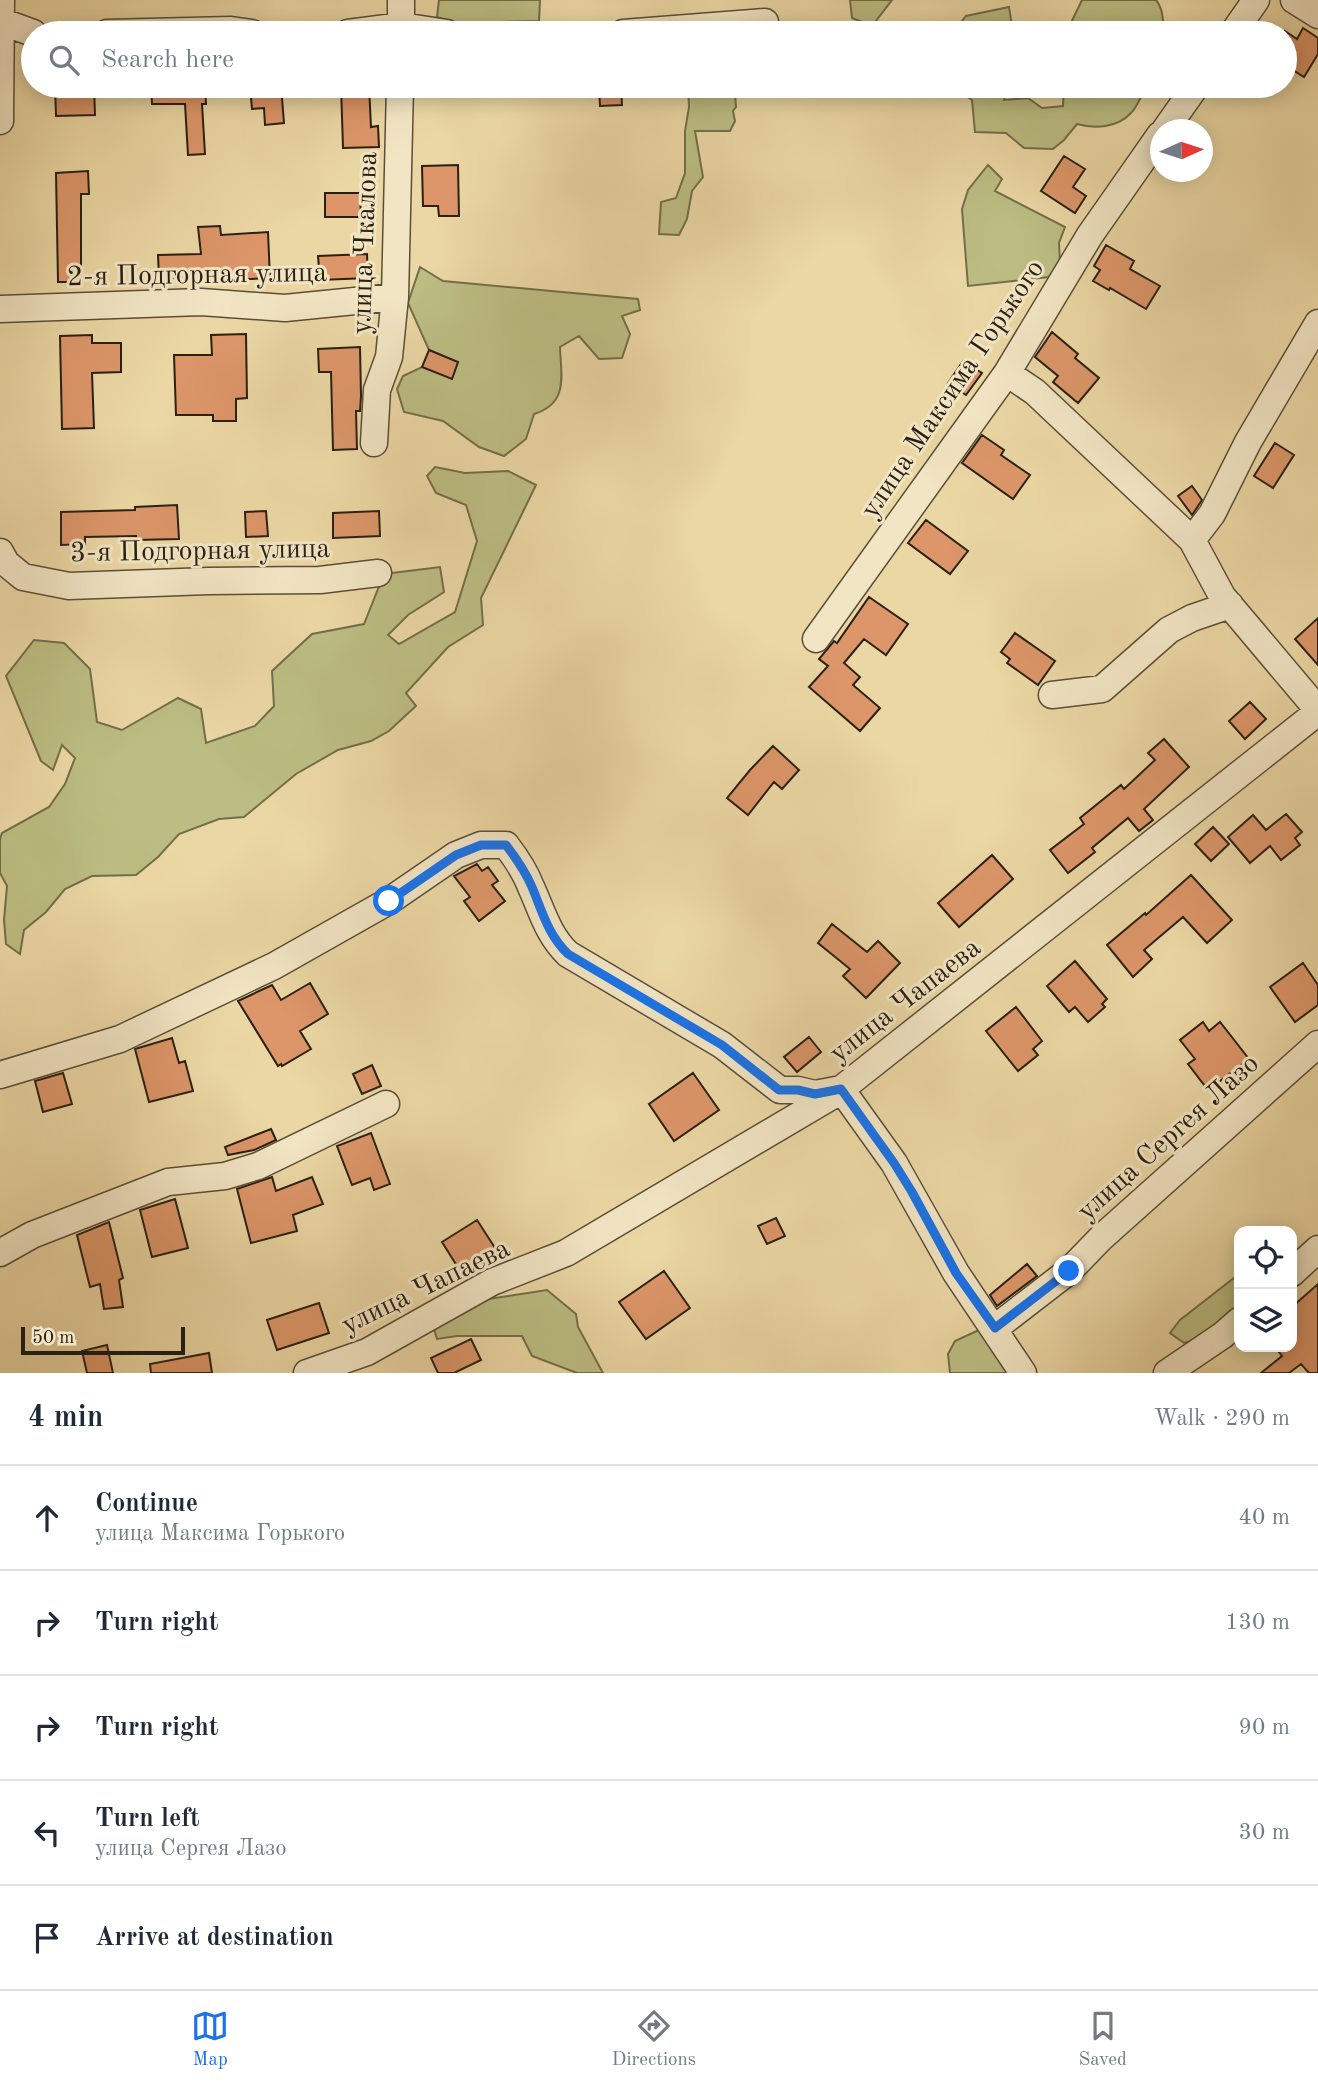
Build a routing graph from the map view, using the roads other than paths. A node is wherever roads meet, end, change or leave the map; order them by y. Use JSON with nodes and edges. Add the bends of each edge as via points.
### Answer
{"nodes":[{"id":1,"x":1,"y":0,"type":"edge"},
{"id":2,"x":1256,"y":0,"type":"edge"},
{"id":3,"x":1294,"y":0,"type":"edge"},
{"id":4,"x":766,"y":9,"type":"edge"},
{"id":5,"x":1318,"y":15,"type":"edge"},
{"id":6,"x":0,"y":21,"type":"edge"},
{"id":7,"x":694,"y":21,"type":"edge"},
{"id":8,"x":1241,"y":21,"type":"edge"},
{"id":9,"x":21,"y":29,"type":"edge"},
{"id":10,"x":400,"y":98,"type":"edge"},
{"id":11,"x":1187,"y":98,"type":"edge"},
{"id":12,"x":1172,"y":119,"type":"edge"},
{"id":13,"x":0,"y":121,"type":"edge"},
{"id":14,"x":1150,"y":149,"type":"edge"},
{"id":15,"x":395,"y":297,"type":"junction"},
{"id":16,"x":0,"y":309,"type":"edge"},
{"id":17,"x":1318,"y":323,"type":"edge"},
{"id":18,"x":1007,"y":373,"type":"junction"},
{"id":19,"x":374,"y":443,"type":"dead end"},
{"id":20,"x":1192,"y":540,"type":"junction"},
{"id":21,"x":0,"y":552,"type":"edge"},
{"id":22,"x":378,"y":573,"type":"dead end"},
{"id":23,"x":1230,"y":606,"type":"junction"},
{"id":24,"x":816,"y":639,"type":"dead end"},
{"id":25,"x":1052,"y":695,"type":"dead end"},
{"id":26,"x":1318,"y":711,"type":"edge"},
{"id":27,"x":1318,"y":1044,"type":"edge"},
{"id":28,"x":0,"y":1075,"type":"edge"},
{"id":29,"x":841,"y":1089,"type":"junction"},
{"id":30,"x":386,"y":1104,"type":"dead end"},
{"id":31,"x":1318,"y":1249,"type":"edge"},
{"id":32,"x":0,"y":1253,"type":"edge"},
{"id":33,"x":1297,"y":1268,"type":"edge"},
{"id":34,"x":1234,"y":1325,"type":"edge"},
{"id":35,"x":995,"y":1328,"type":"junction"},
{"id":36,"x":307,"y":1373,"type":"edge"},
{"id":37,"x":1023,"y":1373,"type":"edge"},
{"id":38,"x":1167,"y":1373,"type":"edge"}],
"edges":[{"from":1,"to":6,"type":"street"},
{"from":2,"to":8,"type":"street"},
{"from":3,"to":5,"type":"street"},
{"from":4,"to":7,"type":"street"},
{"from":6,"to":9,"type":"street"},
{"from":6,"to":13,"type":"street"},
{"from":10,"to":15,"type":"street","name":"улица Чкалова"},
{"from":11,"to":12,"type":"street"},
{"from":14,"to":18,"type":"street","name":"улица Максима Горького","via":[[1090,235]]},
{"from":15,"to":16,"type":"street","name":"2-я Подгорная улица","via":[[285,308],[201,302]]},
{"from":15,"to":19,"type":"street","name":"улица Чкалова","via":[[389,357],[377,390]]},
{"from":17,"to":20,"type":"street","via":[[1212,514]]},
{"from":18,"to":20,"type":"street","via":[[1035,392]]},
{"from":18,"to":24,"type":"street","name":"улица Максима Горького"},
{"from":20,"to":23,"type":"street"},
{"from":21,"to":22,"type":"street","name":"3-я Подгорная улица","via":[[23,577],[69,586],[320,580]]},
{"from":23,"to":25,"type":"street","via":[[1169,630],[1102,689]]},
{"from":23,"to":26,"type":"street"},
{"from":26,"to":29,"type":"street","name":"улица Чапаева"},
{"from":27,"to":35,"type":"street","name":"улица Сергея Лазо","via":[[1069,1271]]},
{"from":28,"to":29,"type":"street","via":[[120,1039],[274,966],[389,901],[456,855],[481,845],[506,845],[521,864],[557,944],[568,954],[722,1045],[779,1090],[815,1094]]},
{"from":29,"to":35,"type":"street","via":[[894,1163],[956,1273]]},
{"from":29,"to":36,"type":"street","name":"улица Чапаева","via":[[566,1253],[492,1282],[367,1352]]},
{"from":30,"to":32,"type":"street","via":[[258,1166],[225,1176],[168,1181]]},
{"from":31,"to":33,"type":"street"},
{"from":34,"to":38,"type":"street"},
{"from":35,"to":37,"type":"street"}]}
